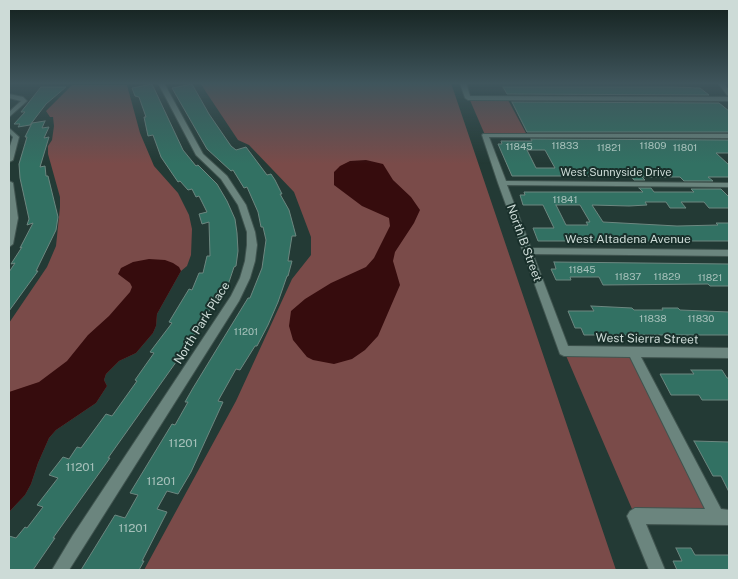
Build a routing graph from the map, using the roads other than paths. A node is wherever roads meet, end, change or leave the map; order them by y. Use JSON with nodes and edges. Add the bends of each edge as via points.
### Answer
{"nodes":[{"id":1,"x":176,"y":110,"type":"edge"},
{"id":2,"x":9,"y":130,"type":"edge"},
{"id":3,"x":729,"y":136,"type":"edge"},
{"id":4,"x":9,"y":160,"type":"edge"},
{"id":5,"x":9,"y":183,"type":"edge"},
{"id":6,"x":502,"y":183,"type":"junction"},
{"id":7,"x":729,"y":185,"type":"edge"},
{"id":8,"x":9,"y":244,"type":"edge"},
{"id":9,"x":527,"y":251,"type":"junction"},
{"id":10,"x":729,"y":252,"type":"edge"},
{"id":11,"x":564,"y":352,"type":"joint"},
{"id":12,"x":633,"y":352,"type":"junction"},
{"id":13,"x":729,"y":353,"type":"edge"},
{"id":14,"x":723,"y":517,"type":"edge"},
{"id":15,"x":60,"y":570,"type":"edge"},
{"id":16,"x":657,"y":570,"type":"edge"}],
"edges":[{"from":1,"to":15,"type":"street","name":"North Park Place","via":[[200,154],[224,178],[242,206],[251,232],[250,261],[235,298]]},
{"from":2,"to":4,"type":"street","via":[[16,137]]},
{"from":3,"to":6,"type":"street","name":"North B Street","via":[[485,135]]},
{"from":5,"to":8,"type":"street","via":[[14,218]]},
{"from":6,"to":7,"type":"street","name":"West Sunnyside Drive"},
{"from":6,"to":9,"type":"street","name":"North B Street"},
{"from":9,"to":10,"type":"street","name":"West Altadena Avenue"},
{"from":9,"to":11,"type":"street","name":"North B Street"},
{"from":11,"to":12,"type":"street","name":"West Sierra Street"},
{"from":12,"to":13,"type":"street","name":"West Sierra Street"},
{"from":12,"to":14,"type":"street"},
{"from":14,"to":16,"type":"street","via":[[635,516]]}]}
